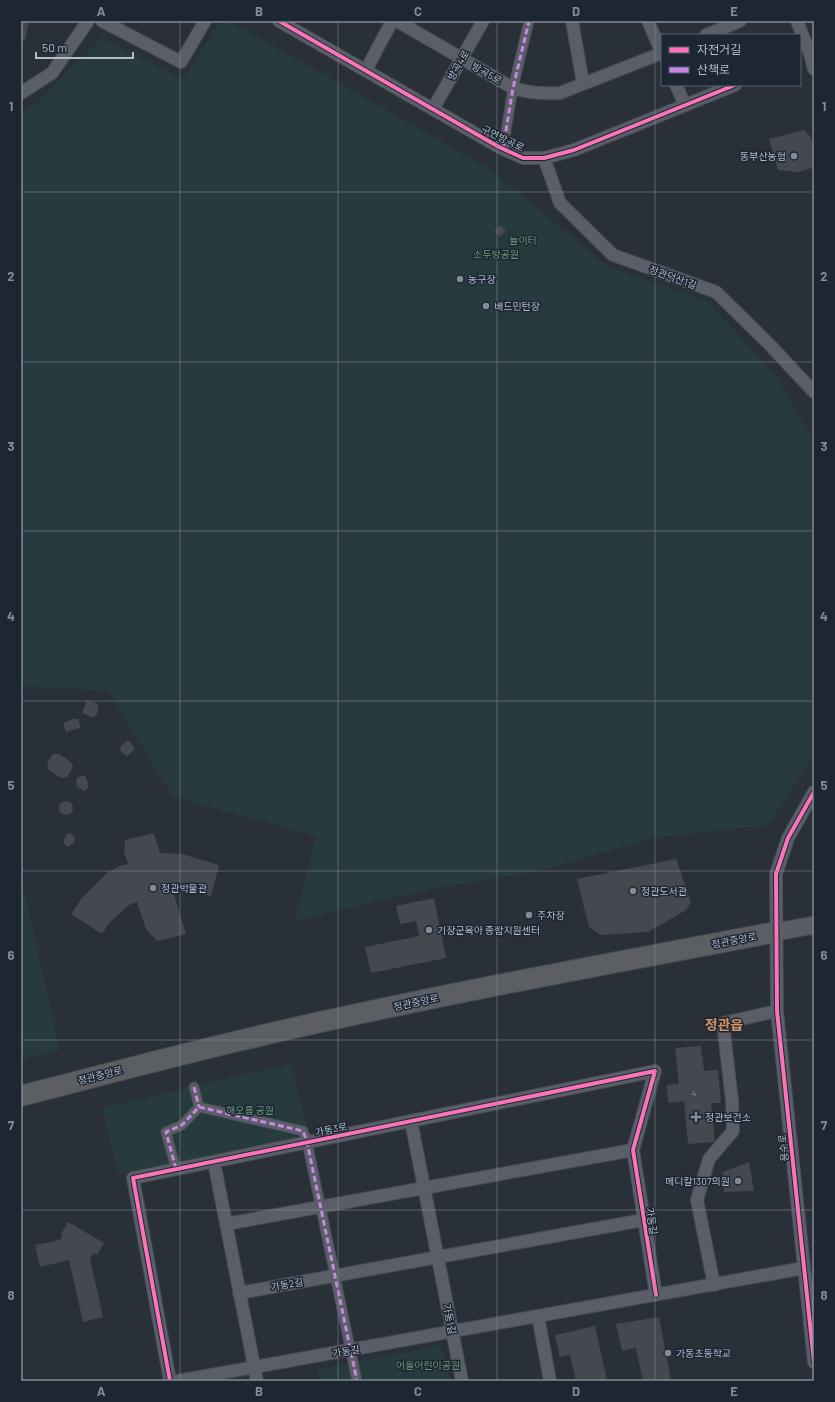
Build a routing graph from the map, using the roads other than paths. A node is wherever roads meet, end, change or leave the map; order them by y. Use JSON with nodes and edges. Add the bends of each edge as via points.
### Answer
{"nodes":[{"id":1,"x":88,"y":21,"type":"edge"},
{"id":2,"x":102,"y":21,"type":"edge"},
{"id":3,"x":205,"y":21,"type":"edge"},
{"id":4,"x":280,"y":21,"type":"edge"},
{"id":5,"x":392,"y":21,"type":"edge"},
{"id":6,"x":397,"y":21,"type":"edge"},
{"id":7,"x":484,"y":21,"type":"edge"},
{"id":8,"x":529,"y":21,"type":"edge"},
{"id":9,"x":572,"y":21,"type":"edge"},
{"id":10,"x":648,"y":21,"type":"edge"},
{"id":11,"x":740,"y":21,"type":"edge"},
{"id":12,"x":797,"y":21,"type":"edge"},
{"id":13,"x":295,"y":25,"type":"edge"},
{"id":14,"x":708,"y":34,"type":"edge"},
{"id":15,"x":661,"y":51,"type":"edge"},
{"id":16,"x":661,"y":53,"type":"edge"},
{"id":17,"x":808,"y":55,"type":"edge"},
{"id":18,"x":462,"y":58,"type":"junction"},
{"id":19,"x":366,"y":70,"type":"junction"},
{"id":20,"x":814,"y":70,"type":"edge"},
{"id":21,"x":583,"y":83,"type":"junction"},
{"id":22,"x":676,"y":86,"type":"edge"},
{"id":23,"x":732,"y":86,"type":"edge"},
{"id":24,"x":513,"y":88,"type":"junction"},
{"id":25,"x":21,"y":93,"type":"edge"},
{"id":26,"x":685,"y":105,"type":"junction"},
{"id":27,"x":433,"y":109,"type":"junction"},
{"id":28,"x":504,"y":149,"type":"junction"},
{"id":29,"x":544,"y":158,"type":"junction"},
{"id":30,"x":814,"y":392,"type":"edge"},
{"id":31,"x":814,"y":792,"type":"edge"},
{"id":32,"x":814,"y":925,"type":"edge"},
{"id":33,"x":776,"y":932,"type":"junction"},
{"id":34,"x":777,"y":1011,"type":"junction"},
{"id":35,"x":194,"y":1087,"type":"dead end"},
{"id":36,"x":21,"y":1096,"type":"edge"},
{"id":37,"x":199,"y":1107,"type":"junction"},
{"id":38,"x":411,"y":1121,"type":"junction"},
{"id":39,"x":307,"y":1142,"type":"junction"},
{"id":40,"x":633,"y":1150,"type":"junction"},
{"id":41,"x":214,"y":1162,"type":"junction"},
{"id":42,"x":176,"y":1169,"type":"junction"},
{"id":43,"x":424,"y":1188,"type":"junction"},
{"id":44,"x":321,"y":1207,"type":"junction"},
{"id":45,"x":643,"y":1220,"type":"junction"},
{"id":46,"x":226,"y":1224,"type":"junction"},
{"id":47,"x":438,"y":1257,"type":"junction"},
{"id":48,"x":804,"y":1268,"type":"junction"},
{"id":49,"x":335,"y":1276,"type":"junction"},
{"id":50,"x":714,"y":1285,"type":"junction"},
{"id":51,"x":239,"y":1293,"type":"junction"},
{"id":52,"x":656,"y":1295,"type":"junction"},
{"id":53,"x":538,"y":1316,"type":"junction"},
{"id":54,"x":452,"y":1332,"type":"junction"},
{"id":55,"x":350,"y":1350,"type":"junction"},
{"id":56,"x":814,"y":1362,"type":"edge"},
{"id":57,"x":254,"y":1367,"type":"junction"},
{"id":58,"x":170,"y":1381,"type":"edge"},
{"id":59,"x":177,"y":1381,"type":"edge"},
{"id":60,"x":257,"y":1381,"type":"edge"},
{"id":61,"x":357,"y":1381,"type":"edge"},
{"id":62,"x":462,"y":1381,"type":"edge"},
{"id":63,"x":550,"y":1381,"type":"edge"}],
"edges":[{"from":1,"to":25,"type":"street","via":[[52,74]]},
{"from":2,"to":3,"type":"street","via":[[180,62]]},
{"from":4,"to":13,"type":"street","name":"구연방곡로"},
{"from":5,"to":19,"type":"street"},
{"from":6,"to":18,"type":"street","name":"방곡5로"},
{"from":7,"to":18,"type":"street","name":"방곡4로"},
{"from":8,"to":24,"type":"street"},
{"from":9,"to":21,"type":"street"},
{"from":10,"to":15,"type":"street","name":"방곡5로"},
{"from":11,"to":14,"type":"street"},
{"from":12,"to":17,"type":"street"},
{"from":13,"to":19,"type":"street","name":"구연방곡로"},
{"from":16,"to":21,"type":"street","name":"방곡5로"},
{"from":17,"to":20,"type":"street"},
{"from":18,"to":24,"type":"street","name":"방곡5로"},
{"from":18,"to":27,"type":"street","name":"방곡4로"},
{"from":19,"to":27,"type":"street","name":"구연방곡로"},
{"from":21,"to":24,"type":"street","name":"방곡5로","via":[[560,93],[545,94]]},
{"from":22,"to":26,"type":"street"},
{"from":23,"to":26,"type":"street","name":"구연방곡로"},
{"from":24,"to":28,"type":"street"},
{"from":26,"to":29,"type":"street","name":"구연방곡로","via":[[574,150]]},
{"from":27,"to":28,"type":"street","name":"구연방곡로"},
{"from":28,"to":29,"type":"street","name":"구연방곡로","via":[[523,158]]},
{"from":29,"to":30,"type":"street","name":"정관덕산1길","via":[[560,203],[613,254],[716,292]]},
{"from":31,"to":33,"type":"street","name":"용수로","via":[[788,838],[776,874]]},
{"from":32,"to":33,"type":"main road","name":"정관중앙로"},
{"from":33,"to":34,"type":"street","name":"용수로"},
{"from":33,"to":36,"type":"highway","name":"정관중앙로","via":[[529,978],[284,1030]]},
{"from":34,"to":48,"type":"street","name":"용수로"},
{"from":34,"to":50,"type":"street","via":[[723,1023],[732,1101],[732,1131],[709,1159],[698,1200]]},
{"from":35,"to":37,"type":"street"},
{"from":37,"to":39,"type":"street","via":[[303,1131]]},
{"from":37,"to":42,"type":"street","via":[[182,1125],[166,1132]]},
{"from":38,"to":39,"type":"street","name":"가동3로"},
{"from":38,"to":40,"type":"street","name":"가동3로","via":[[655,1070]]},
{"from":38,"to":43,"type":"street","name":"가동1길"},
{"from":39,"to":41,"type":"street","name":"가동3로"},
{"from":39,"to":44,"type":"street"},
{"from":40,"to":43,"type":"street"},
{"from":40,"to":45,"type":"street","name":"가동길"},
{"from":41,"to":42,"type":"street","name":"가동3로"},
{"from":41,"to":46,"type":"street"},
{"from":42,"to":58,"type":"street","name":"가동3로","via":[[133,1178]]},
{"from":43,"to":44,"type":"street"},
{"from":43,"to":47,"type":"street","name":"가동1길"},
{"from":44,"to":46,"type":"street"},
{"from":44,"to":49,"type":"street"},
{"from":45,"to":47,"type":"street","name":"가동길"},
{"from":45,"to":52,"type":"street","name":"가동길"},
{"from":46,"to":51,"type":"street"},
{"from":47,"to":49,"type":"street"},
{"from":47,"to":54,"type":"street","name":"가동1길"},
{"from":48,"to":50,"type":"street","name":"가동길"},
{"from":48,"to":56,"type":"street","name":"용수로"},
{"from":49,"to":51,"type":"street","name":"가동2길"},
{"from":49,"to":55,"type":"street"},
{"from":50,"to":52,"type":"street","name":"가동길"},
{"from":51,"to":57,"type":"street"},
{"from":52,"to":53,"type":"street","name":"가동길"},
{"from":53,"to":54,"type":"street","name":"가동길"},
{"from":53,"to":63,"type":"street"},
{"from":54,"to":55,"type":"street","name":"가동길"},
{"from":54,"to":62,"type":"street","name":"가동1길"},
{"from":55,"to":57,"type":"street","name":"가동길"},
{"from":55,"to":61,"type":"street"},
{"from":57,"to":59,"type":"street","name":"가동길"},
{"from":57,"to":60,"type":"street"}]}
